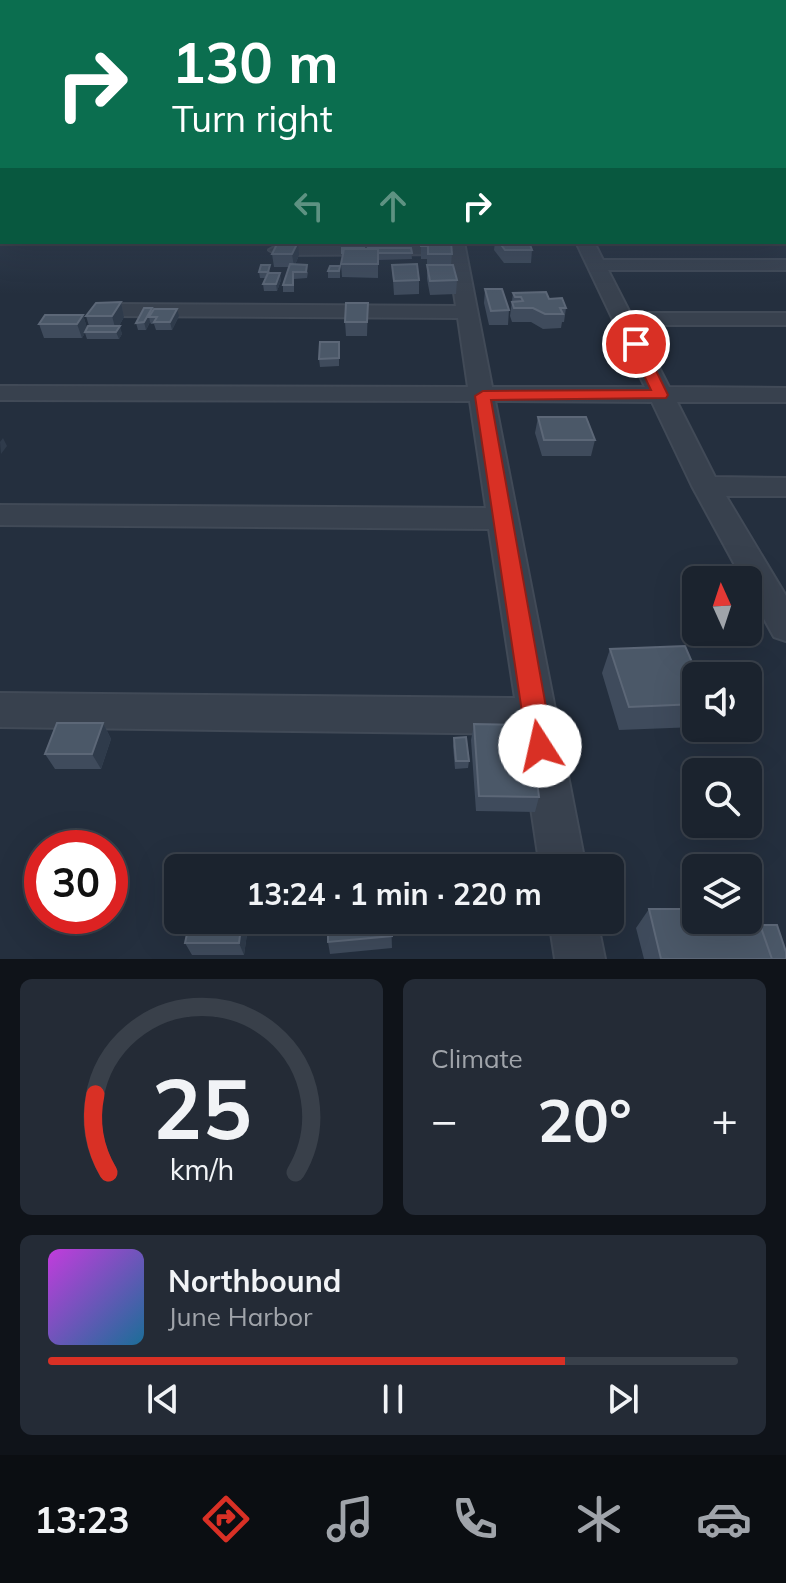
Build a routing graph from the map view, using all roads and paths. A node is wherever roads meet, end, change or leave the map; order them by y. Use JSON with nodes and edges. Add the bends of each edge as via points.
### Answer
{"nodes":[{"id":1,"x":456,"y":246,"type":"edge"},
{"id":2,"x":278,"y":250,"type":"edge"},
{"id":3,"x":590,"y":253,"type":"edge"},
{"id":4,"x":786,"y":265,"type":"edge"},
{"id":5,"x":107,"y":310,"type":"edge"},
{"id":6,"x":465,"y":312,"type":"junction"},
{"id":7,"x":623,"y":319,"type":"junction"},
{"id":8,"x":786,"y":319,"type":"edge"},
{"id":9,"x":0,"y":393,"type":"edge"},
{"id":10,"x":661,"y":395,"type":"junction"},
{"id":11,"x":786,"y":395,"type":"edge"},
{"id":12,"x":483,"y":396,"type":"junction"},
{"id":13,"x":706,"y":486,"type":"junction"},
{"id":14,"x":786,"y":487,"type":"edge"},
{"id":15,"x":0,"y":515,"type":"edge"},
{"id":16,"x":505,"y":519,"type":"junction"},
{"id":17,"x":786,"y":627,"type":"edge"},
{"id":18,"x":0,"y":710,"type":"edge"},
{"id":19,"x":534,"y":716,"type":"junction"},
{"id":20,"x":560,"y":854,"type":"edge"},
{"id":21,"x":576,"y":934,"type":"edge"},
{"id":22,"x":580,"y":959,"type":"edge"}],
"edges":[{"from":1,"to":2,"type":"street"},
{"from":1,"to":6,"type":"street"},
{"from":3,"to":4,"type":"street"},
{"from":3,"to":7,"type":"street"},
{"from":5,"to":6,"type":"street"},
{"from":6,"to":12,"type":"street"},
{"from":7,"to":8,"type":"street"},
{"from":7,"to":10,"type":"street"},
{"from":9,"to":12,"type":"street"},
{"from":10,"to":11,"type":"street"},
{"from":10,"to":12,"type":"street"},
{"from":10,"to":13,"type":"street"},
{"from":12,"to":16,"type":"street"},
{"from":13,"to":14,"type":"street"},
{"from":13,"to":17,"type":"street"},
{"from":15,"to":16,"type":"street"},
{"from":16,"to":19,"type":"street"},
{"from":18,"to":19,"type":"street"},
{"from":19,"to":20,"type":"street"},
{"from":21,"to":22,"type":"street"}]}
